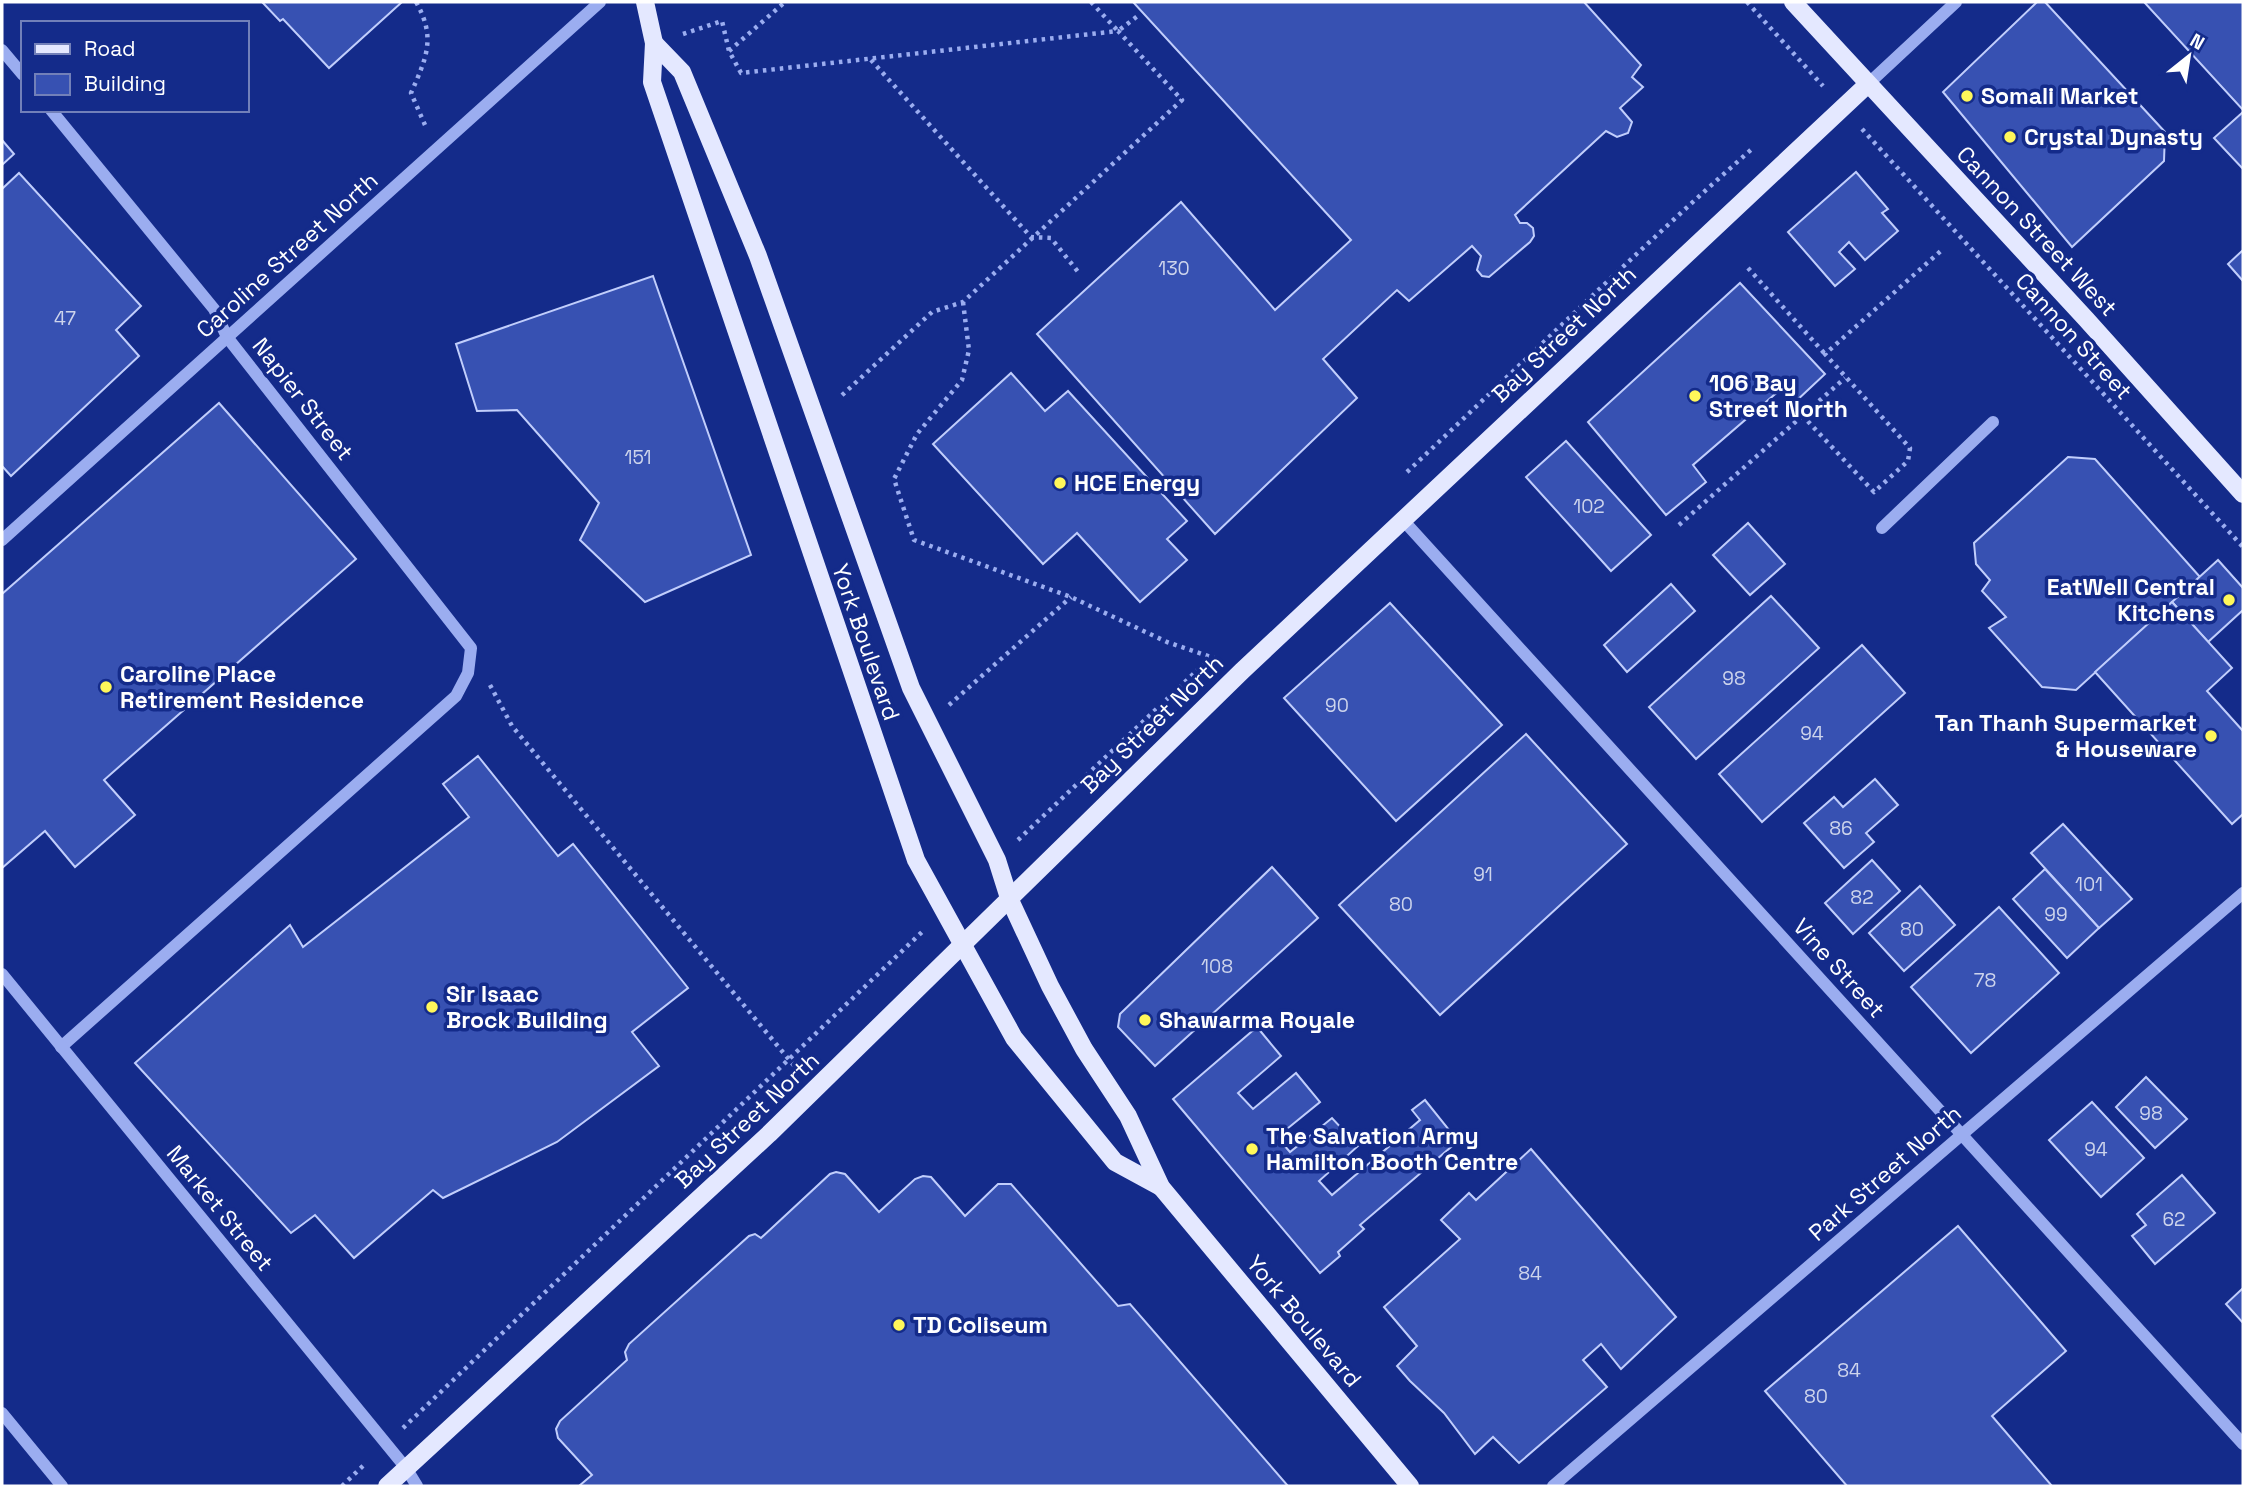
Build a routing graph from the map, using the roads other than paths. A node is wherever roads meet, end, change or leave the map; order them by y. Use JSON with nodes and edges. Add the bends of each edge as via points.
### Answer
{"nodes":[{"id":1,"x":600,"y":2,"type":"edge"},
{"id":2,"x":645,"y":2,"type":"edge"},
{"id":3,"x":1793,"y":2,"type":"edge"},
{"id":4,"x":1956,"y":2,"type":"edge"},
{"id":5,"x":654,"y":43,"type":"junction"},
{"id":6,"x":2,"y":50,"type":"edge"},
{"id":7,"x":21,"y":73,"type":"edge"},
{"id":8,"x":1868,"y":84,"type":"junction"},
{"id":9,"x":53,"y":112,"type":"edge"},
{"id":10,"x":227,"y":338,"type":"junction"},
{"id":11,"x":1993,"y":422,"type":"dead end"},
{"id":12,"x":2243,"y":494,"type":"edge"},
{"id":13,"x":1403,"y":520,"type":"junction"},
{"id":14,"x":1882,"y":528,"type":"dead end"},
{"id":15,"x":2,"y":540,"type":"edge"},
{"id":16,"x":2243,"y":892,"type":"edge"},
{"id":17,"x":1009,"y":898,"type":"junction"},
{"id":18,"x":962,"y":944,"type":"junction"},
{"id":19,"x":2,"y":974,"type":"edge"},
{"id":20,"x":61,"y":1047,"type":"junction"},
{"id":21,"x":1962,"y":1135,"type":"junction"},
{"id":22,"x":1161,"y":1187,"type":"junction"},
{"id":23,"x":2,"y":1413,"type":"edge"},
{"id":24,"x":2243,"y":1444,"type":"edge"},
{"id":25,"x":406,"y":1468,"type":"junction"},
{"id":26,"x":62,"y":1486,"type":"edge"},
{"id":27,"x":387,"y":1486,"type":"edge"},
{"id":28,"x":417,"y":1486,"type":"edge"},
{"id":29,"x":1410,"y":1486,"type":"edge"},
{"id":30,"x":1553,"y":1486,"type":"edge"}],
"edges":[{"from":1,"to":10,"type":"street","name":"Caroline Street North"},
{"from":2,"to":5,"type":"main road","name":"York Boulevard"},
{"from":3,"to":8,"type":"main road","name":"Cannon Street West"},
{"from":4,"to":8,"type":"street","name":"Bay Street North"},
{"from":5,"to":17,"type":"main road","name":"York Boulevard","via":[[682,72],[758,256],[897,650],[928,725],[997,860]]},
{"from":5,"to":18,"type":"main road","name":"York Boulevard","via":[[652,82],[870,730],[916,860]]},
{"from":6,"to":7,"type":"street"},
{"from":8,"to":12,"type":"main road","name":"Cannon Street West"},
{"from":8,"to":13,"type":"main road","name":"Bay Street North"},
{"from":9,"to":10,"type":"street","name":"Napier Street","via":[[214,309]]},
{"from":10,"to":15,"type":"street","name":"Caroline Street North"},
{"from":10,"to":20,"type":"street","name":"Napier Street","via":[[471,648],[468,673],[456,696]]},
{"from":11,"to":14,"type":"street"},
{"from":13,"to":17,"type":"main road","name":"Bay Street North"},
{"from":13,"to":21,"type":"street","name":"Vine Street"},
{"from":16,"to":21,"type":"street","name":"Park Street North"},
{"from":17,"to":18,"type":"main road","name":"Bay Street North"},
{"from":17,"to":22,"type":"main road","name":"York Boulevard","via":[[1050,986],[1128,1116]]},
{"from":18,"to":22,"type":"main road","name":"York Boulevard","via":[[1014,1038],[1115,1162]]},
{"from":18,"to":25,"type":"main road","name":"Bay Street North","via":[[815,1090]]},
{"from":19,"to":20,"type":"street","name":"Market Street"},
{"from":20,"to":25,"type":"street","name":"Market Street"},
{"from":21,"to":24,"type":"street","name":"Vine Street"},
{"from":21,"to":30,"type":"street","name":"Park Street North"},
{"from":22,"to":29,"type":"main road","name":"York Boulevard"},
{"from":23,"to":26,"type":"street"},
{"from":25,"to":27,"type":"main road","name":"Bay Street North"},
{"from":25,"to":28,"type":"street","name":"Market Street"}]}
